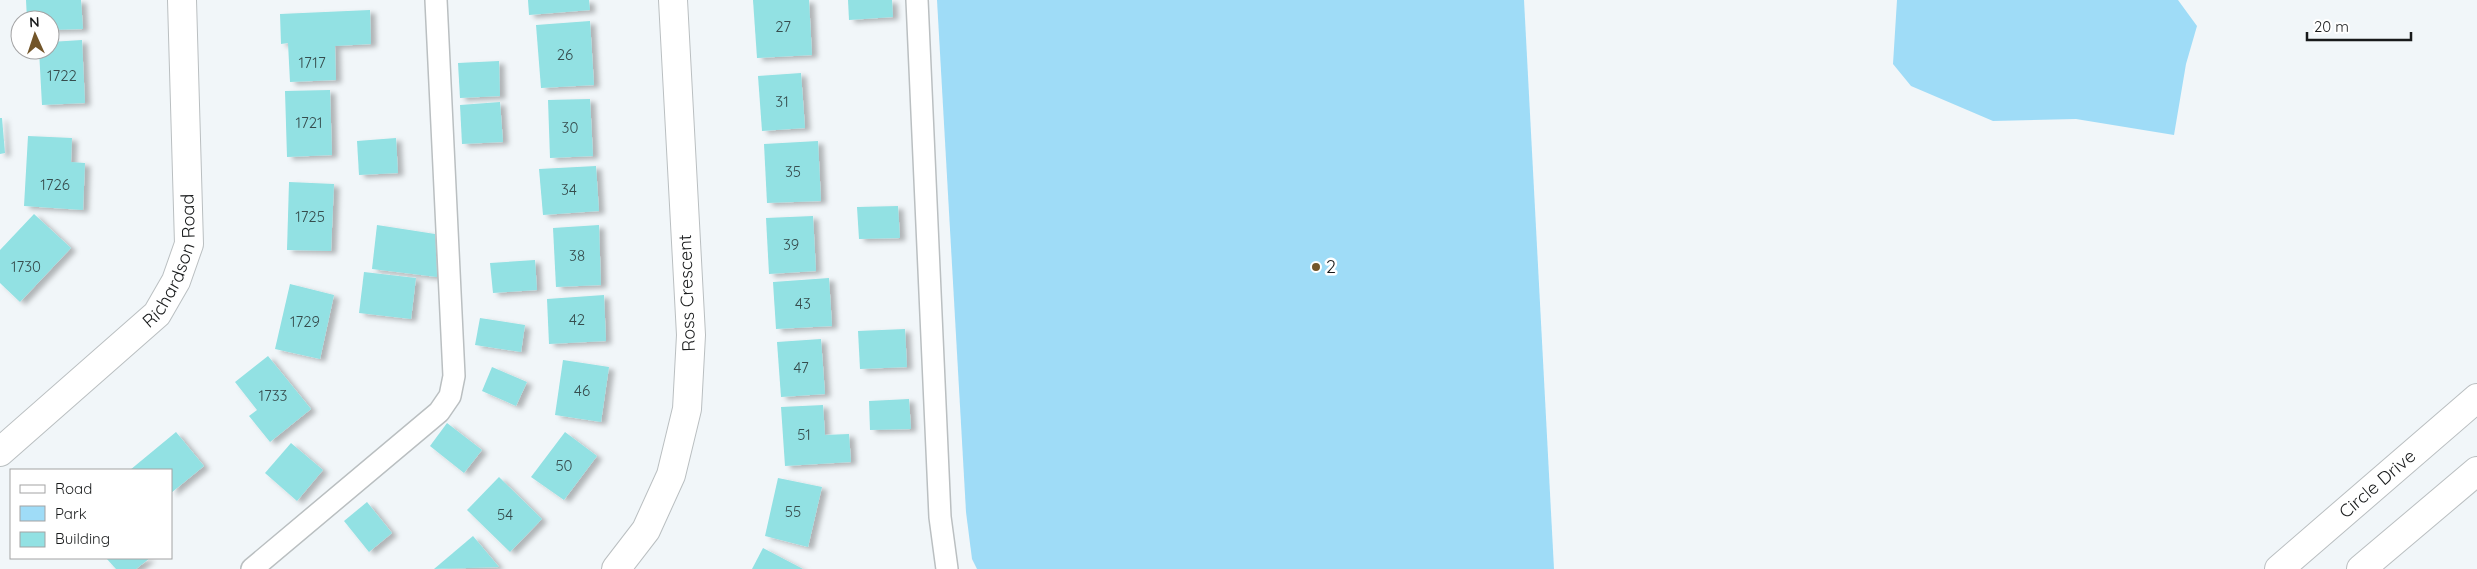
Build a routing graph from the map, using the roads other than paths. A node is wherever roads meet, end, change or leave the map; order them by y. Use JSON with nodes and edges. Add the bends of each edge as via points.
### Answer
{"nodes":[{"id":1,"x":182,"y":0,"type":"edge"},
{"id":2,"x":436,"y":0,"type":"edge"},
{"id":3,"x":673,"y":0,"type":"edge"},
{"id":4,"x":917,"y":0,"type":"edge"},
{"id":5,"x":2477,"y":398,"type":"edge"},
{"id":6,"x":0,"y":452,"type":"edge"},
{"id":7,"x":2477,"y":471,"type":"edge"},
{"id":8,"x":252,"y":569,"type":"edge"},
{"id":9,"x":616,"y":569,"type":"edge"},
{"id":10,"x":947,"y":569,"type":"edge"},
{"id":11,"x":2279,"y":569,"type":"edge"},
{"id":12,"x":2361,"y":569,"type":"edge"}],
"edges":[{"from":1,"to":6,"type":"main road","name":"Richardson Road","via":[[189,244],[176,281],[157,314]]},
{"from":2,"to":8,"type":"lane","via":[[454,376],[450,396],[439,412]]},
{"from":3,"to":9,"type":"main road","name":"Ross Crescent","via":[[691,336],[687,409],[671,475],[646,530]]},
{"from":4,"to":10,"type":"lane","via":[[940,517]]},
{"from":5,"to":11,"type":"main road","name":"Circle Drive"},
{"from":7,"to":12,"type":"main road"}]}
